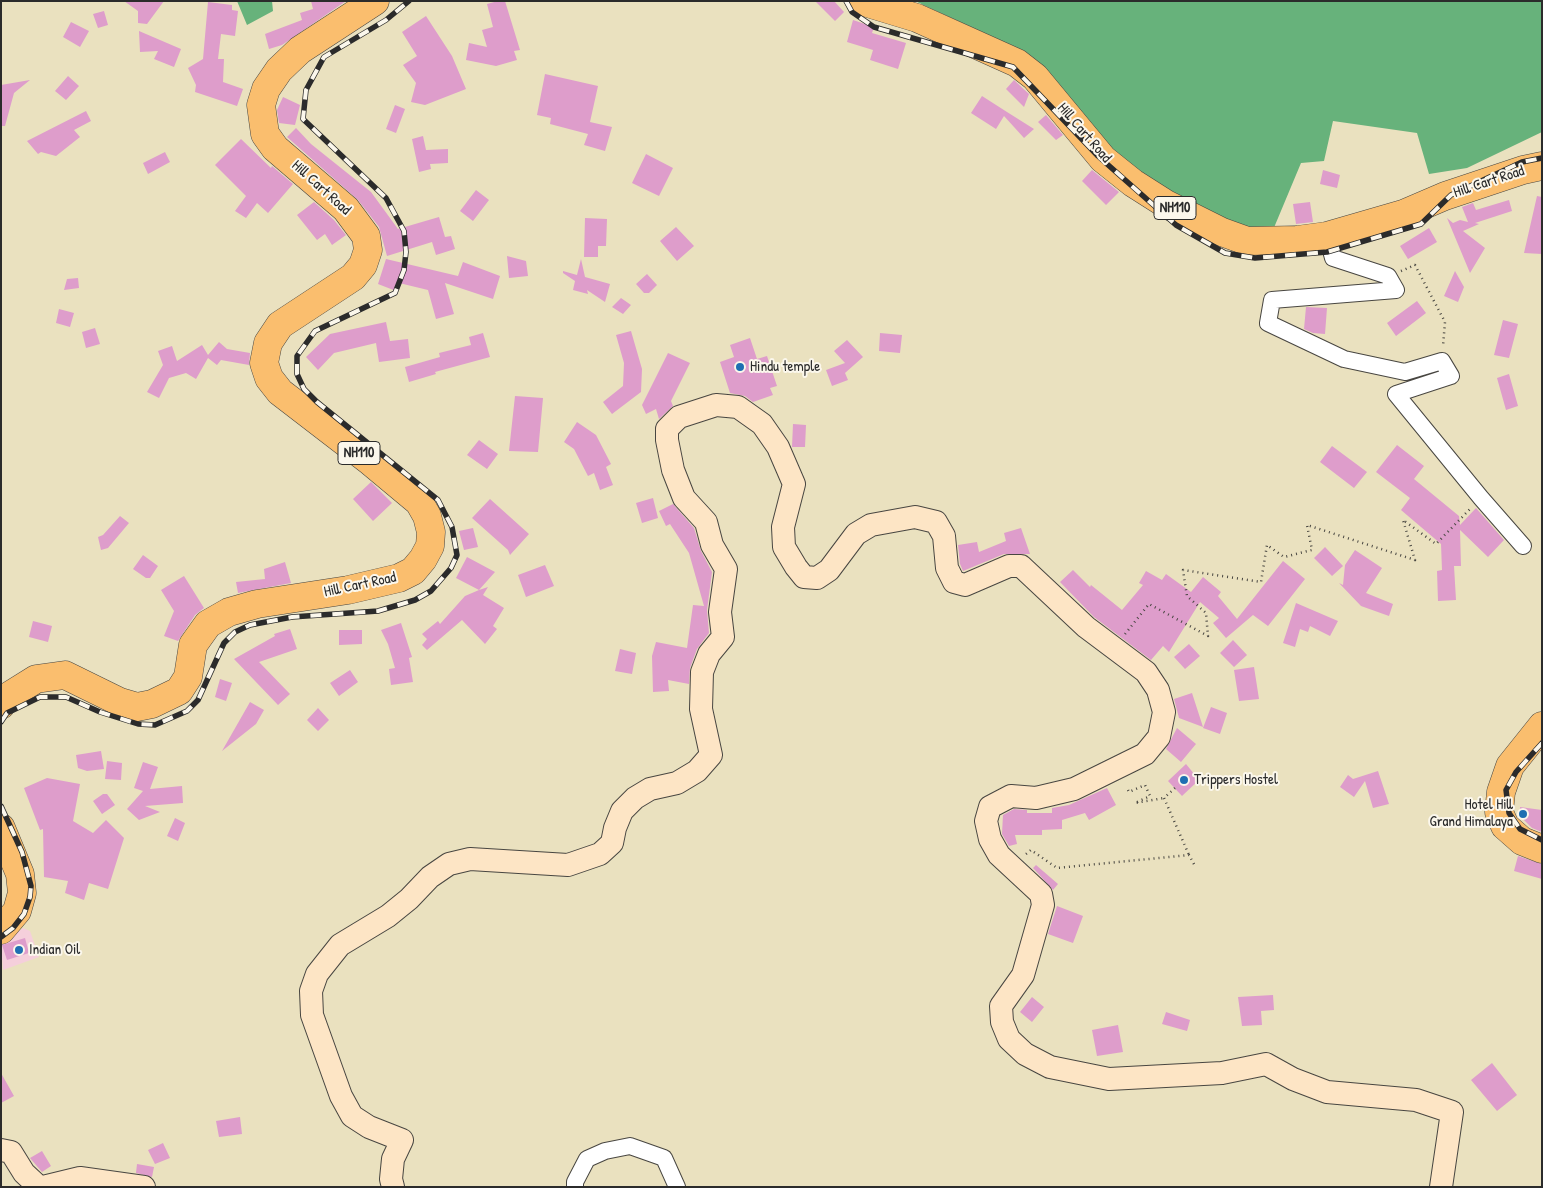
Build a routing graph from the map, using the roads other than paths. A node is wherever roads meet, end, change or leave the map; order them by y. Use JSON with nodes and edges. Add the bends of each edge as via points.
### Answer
{"nodes":[{"id":1,"x":375,"y":1,"type":"edge"},
{"id":2,"x":861,"y":1,"type":"edge"},
{"id":3,"x":1542,"y":166,"type":"edge"},
{"id":4,"x":1327,"y":236,"type":"junction"},
{"id":5,"x":1523,"y":546,"type":"dead end"},
{"id":6,"x":1,"y":706,"type":"edge"},
{"id":7,"x":1542,"y":726,"type":"edge"},
{"id":8,"x":1,"y":828,"type":"edge"},
{"id":9,"x":1542,"y":849,"type":"edge"},
{"id":10,"x":1,"y":930,"type":"edge"},
{"id":11,"x":1,"y":1150,"type":"edge"},
{"id":12,"x":41,"y":1187,"type":"edge"},
{"id":13,"x":144,"y":1187,"type":"edge"},
{"id":14,"x":393,"y":1187,"type":"edge"},
{"id":15,"x":575,"y":1187,"type":"edge"},
{"id":16,"x":677,"y":1187,"type":"edge"},
{"id":17,"x":1441,"y":1187,"type":"edge"}],
"edges":[{"from":1,"to":6,"type":"highway","name":"Hill Cart Road","number":"NH110","via":[[300,50],[279,70],[266,89],[261,105],[265,134],[275,148],[346,208],[366,236],[368,250],[363,265],[353,277],[280,325],[268,343],[264,363],[269,378],[280,392],[419,502],[427,516],[430,546],[413,571],[399,578],[229,612],[208,624],[193,645],[188,677],[180,691],[152,704],[137,707],[120,702],[65,675],[36,679],[4,699]]},
{"from":2,"to":4,"type":"highway","name":"Hill Cart Road","number":"NH110","via":[[917,18],[1017,62],[1035,77],[1104,159],[1166,204],[1247,241]]},
{"from":3,"to":4,"type":"highway","name":"Hill Cart Road","number":"NH110","via":[[1445,196],[1403,214]]},
{"from":4,"to":5,"type":"street","via":[[1333,258],[1388,276],[1396,290],[1272,300],[1268,323],[1344,359],[1405,372],[1442,361],[1452,376],[1396,394]]},
{"from":7,"to":9,"type":"highway","via":[[1510,766],[1500,792],[1499,812],[1505,826],[1522,841]]},
{"from":8,"to":10,"type":"highway","via":[[22,883],[17,911]]},
{"from":11,"to":12,"type":"main road","via":[[10,1152],[24,1172]]},
{"from":12,"to":13,"type":"main road","via":[[80,1178]]},
{"from":14,"to":17,"type":"main road","via":[[393,1159],[402,1140],[369,1127],[352,1116],[341,1096],[312,1015],[311,991],[317,974],[340,945],[388,916],[449,864],[470,859],[568,864],[600,854],[612,843],[622,811],[635,798],[697,771],[711,755],[701,709],[702,672],[709,654],[723,637],[720,612],[726,569],[712,545],[706,522],[684,498],[673,470],[667,440],[668,429],[679,417],[716,405],[738,407],[762,424],[778,447],[794,484],[783,528],[784,547],[804,577],[818,578],[829,570],[856,534],[871,525],[915,517],[936,522],[944,536],[947,568],[954,582],[966,585],[1009,566],[1021,566],[1086,627],[1146,672],[1158,690],[1164,712],[1159,737],[1145,754],[1074,788],[1036,798],[1011,796],[990,807],[986,821],[990,839],[999,855],[1041,894],[1043,905],[1024,974],[1001,1006],[1002,1022],[1009,1039],[1025,1054],[1050,1067],[1110,1079],[1222,1073],[1266,1064],[1292,1079],[1327,1092],[1416,1100],[1452,1112]]},
{"from":15,"to":16,"type":"street","via":[[587,1159],[630,1146],[664,1158]]}]}
